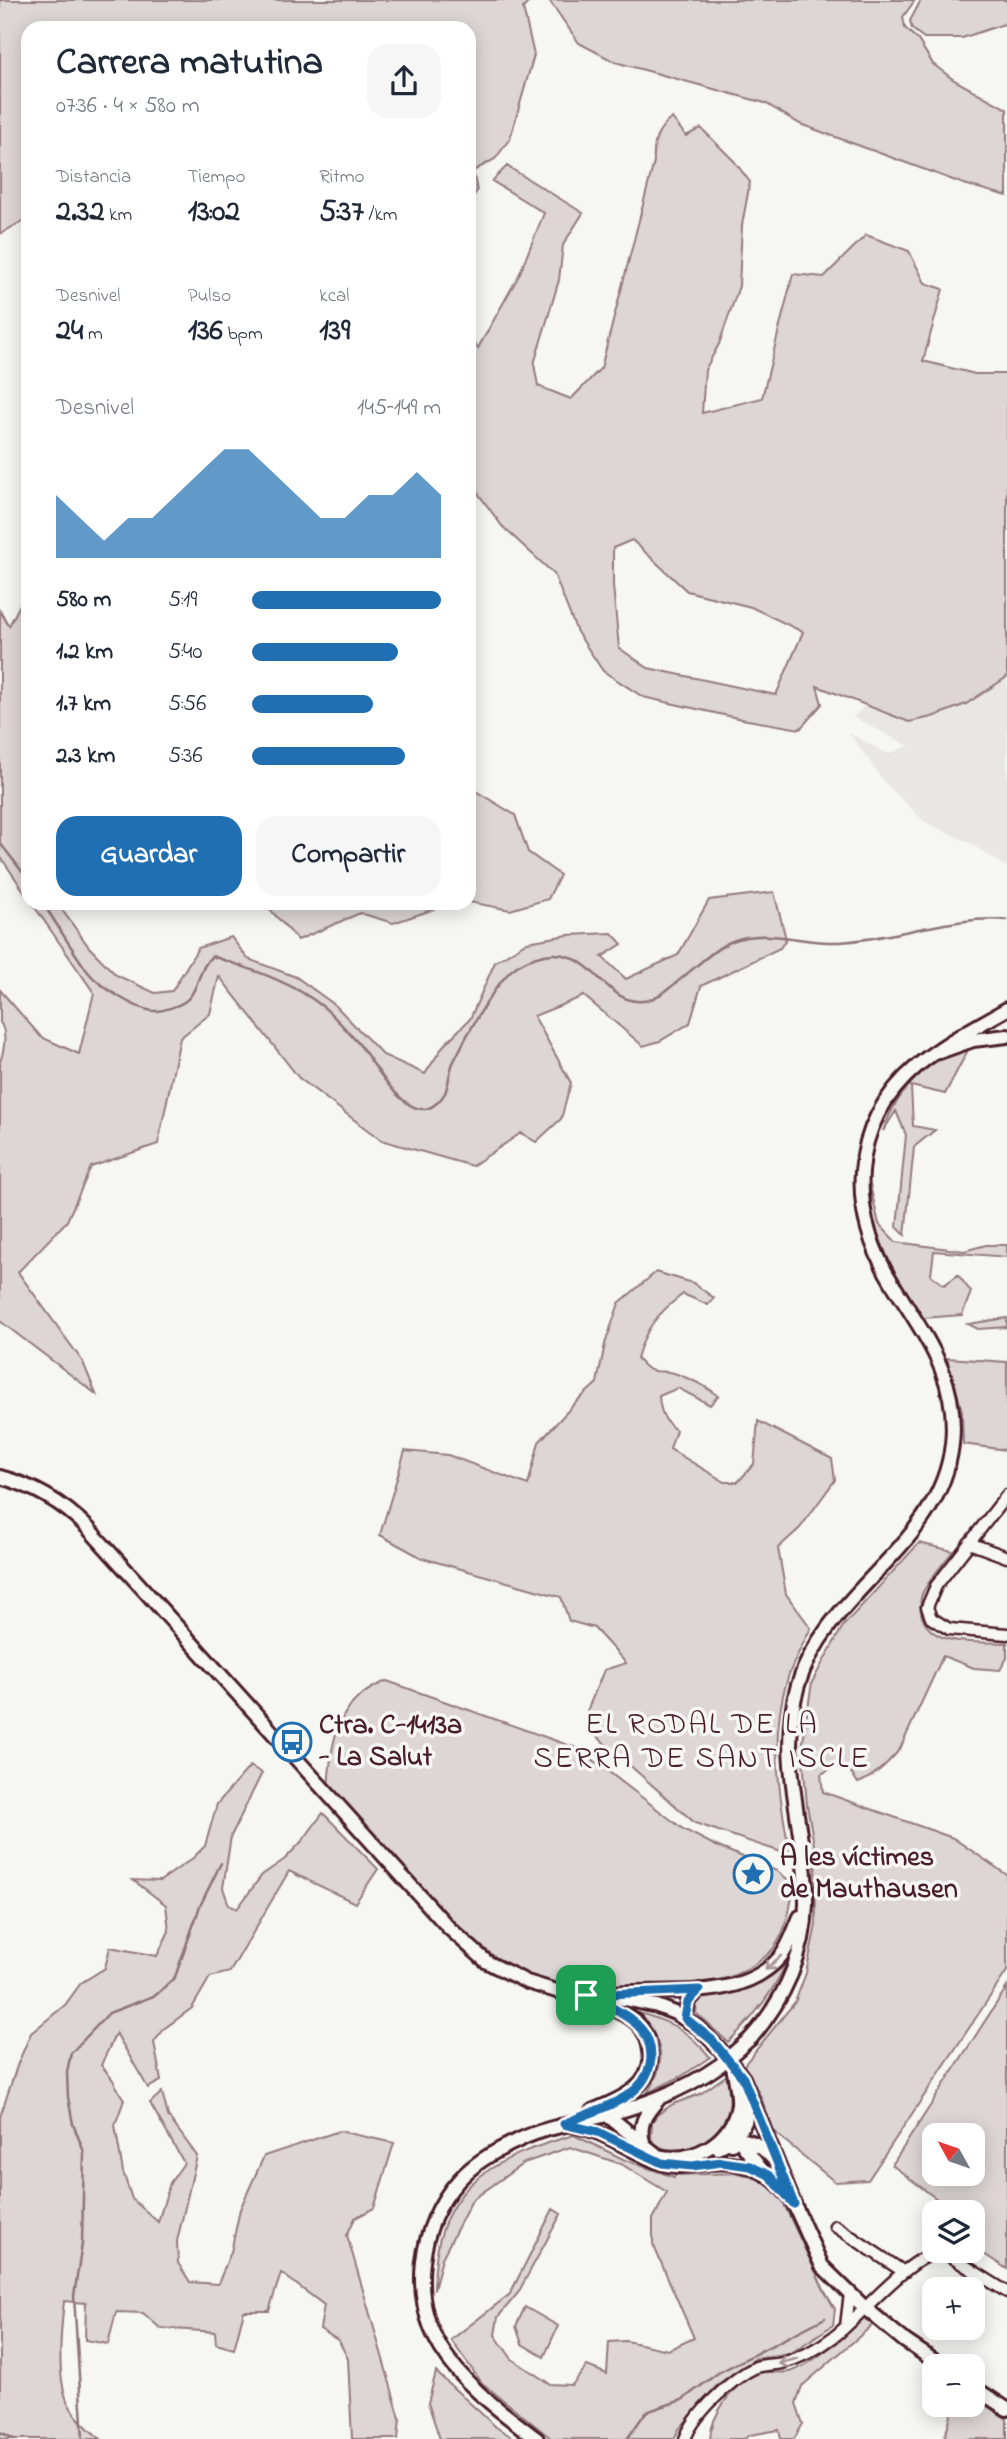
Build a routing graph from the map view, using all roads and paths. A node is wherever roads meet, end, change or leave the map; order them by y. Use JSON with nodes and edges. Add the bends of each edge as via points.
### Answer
{"nodes":[{"id":1,"x":1006,"y":1013,"type":"edge"},
{"id":2,"x":1007,"y":1037,"type":"edge"},
{"id":3,"x":929,"y":1056,"type":"junction"},
{"id":4,"x":0,"y":1477,"type":"edge"},
{"id":5,"x":1007,"y":1495,"type":"edge"},
{"id":6,"x":970,"y":1543,"type":"junction"},
{"id":7,"x":1007,"y":1557,"type":"edge"},
{"id":8,"x":1007,"y":1634,"type":"edge"},
{"id":9,"x":806,"y":1904,"type":"junction"},
{"id":10,"x":699,"y":1990,"type":"junction"},
{"id":11,"x":589,"y":1995,"type":"junction"},
{"id":12,"x":685,"y":2018,"type":"junction"},
{"id":13,"x":726,"y":2065,"type":"junction"},
{"id":14,"x":744,"y":2096,"type":"junction"},
{"id":15,"x":659,"y":2099,"type":"junction"},
{"id":16,"x":607,"y":2115,"type":"junction"},
{"id":17,"x":564,"y":2124,"type":"junction"},
{"id":18,"x":737,"y":2138,"type":"junction"},
{"id":19,"x":644,"y":2146,"type":"junction"},
{"id":20,"x":691,"y":2155,"type":"junction"},
{"id":21,"x":706,"y":2163,"type":"junction"},
{"id":22,"x":776,"y":2163,"type":"junction"},
{"id":23,"x":762,"y":2170,"type":"junction"},
{"id":24,"x":794,"y":2204,"type":"junction"},
{"id":25,"x":835,"y":2226,"type":"dead end"},
{"id":26,"x":904,"y":2272,"type":"junction"},
{"id":27,"x":1007,"y":2292,"type":"edge"},
{"id":28,"x":850,"y":2293,"type":"junction"},
{"id":29,"x":865,"y":2308,"type":"junction"},
{"id":30,"x":846,"y":2326,"type":"junction"},
{"id":31,"x":924,"y":2354,"type":"edge"},
{"id":32,"x":985,"y":2395,"type":"edge"},
{"id":33,"x":1007,"y":2409,"type":"edge"},
{"id":34,"x":537,"y":2439,"type":"edge"},
{"id":35,"x":685,"y":2439,"type":"edge"}],
"edges":[{"from":1,"to":3,"type":"main road"},
{"from":2,"to":3,"type":"main road","via":[[973,1040]]},
{"from":3,"to":9,"type":"main road","via":[[881,1109],[866,1149],[861,1187],[873,1250],[931,1343],[945,1376],[952,1409],[950,1454],[923,1520],[832,1620],[798,1686],[791,1721],[790,1769]]},
{"from":4,"to":11,"type":"main road","via":[[55,1500],[88,1528],[467,1945],[496,1968],[527,1982]]},
{"from":5,"to":6,"type":"street"},
{"from":6,"to":7,"type":"street"},
{"from":6,"to":8,"type":"street","via":[[936,1586],[927,1607],[931,1618],[949,1629]]},
{"from":9,"to":10,"type":"main road","one_way":true,"via":[[785,1951],[775,1962],[742,1982]]},
{"from":9,"to":13,"type":"main road","bridge":true,"via":[[790,1977],[775,2007]]},
{"from":10,"to":11,"type":"main road"},
{"from":10,"to":12,"type":"main road","via":[[688,2002]]},
{"from":11,"to":12,"type":"main road","via":[[657,2006]]},
{"from":11,"to":17,"type":"main road","via":[[638,2024],[647,2038],[651,2059],[645,2078],[630,2094]]},
{"from":12,"to":13,"type":"main road","via":[[712,2040]]},
{"from":13,"to":14,"type":"main road"},
{"from":13,"to":15,"type":"main road"},
{"from":14,"to":18,"type":"main road"},
{"from":14,"to":20,"type":"main road","via":[[723,2137]]},
{"from":14,"to":22,"type":"main road"},
{"from":15,"to":16,"type":"main road"},
{"from":15,"to":19,"type":"main road","via":[[643,2120]]},
{"from":16,"to":17,"type":"main road"},
{"from":16,"to":19,"type":"main road"},
{"from":17,"to":21,"type":"main road","via":[[598,2132],[662,2163]]},
{"from":17,"to":34,"type":"main road","via":[[506,2146],[459,2180],[438,2211],[422,2273],[424,2304],[433,2333],[451,2363],[487,2401]]},
{"from":18,"to":20,"type":"main road","via":[[714,2151]]},
{"from":18,"to":21,"type":"main road"},
{"from":18,"to":22,"type":"main road","via":[[761,2147]]},
{"from":18,"to":23,"type":"main road"},
{"from":19,"to":20,"type":"main road","via":[[663,2157]]},
{"from":21,"to":23,"type":"main road","via":[[735,2163]]},
{"from":22,"to":24,"type":"main road"},
{"from":23,"to":24,"type":"main road"},
{"from":24,"to":28,"type":"main road","via":[[822,2266]]},
{"from":25,"to":26,"type":"street"},
{"from":26,"to":27,"type":"street","via":[[926,2255],[943,2252]]},
{"from":26,"to":29,"type":"street"},
{"from":28,"to":29,"type":"main road"},
{"from":28,"to":30,"type":"street"},
{"from":29,"to":30,"type":"street"},
{"from":29,"to":31,"type":"main road"},
{"from":30,"to":35,"type":"street","one_way":true,"via":[[797,2359],[745,2373],[704,2410]]},
{"from":32,"to":33,"type":"main road"}]}
